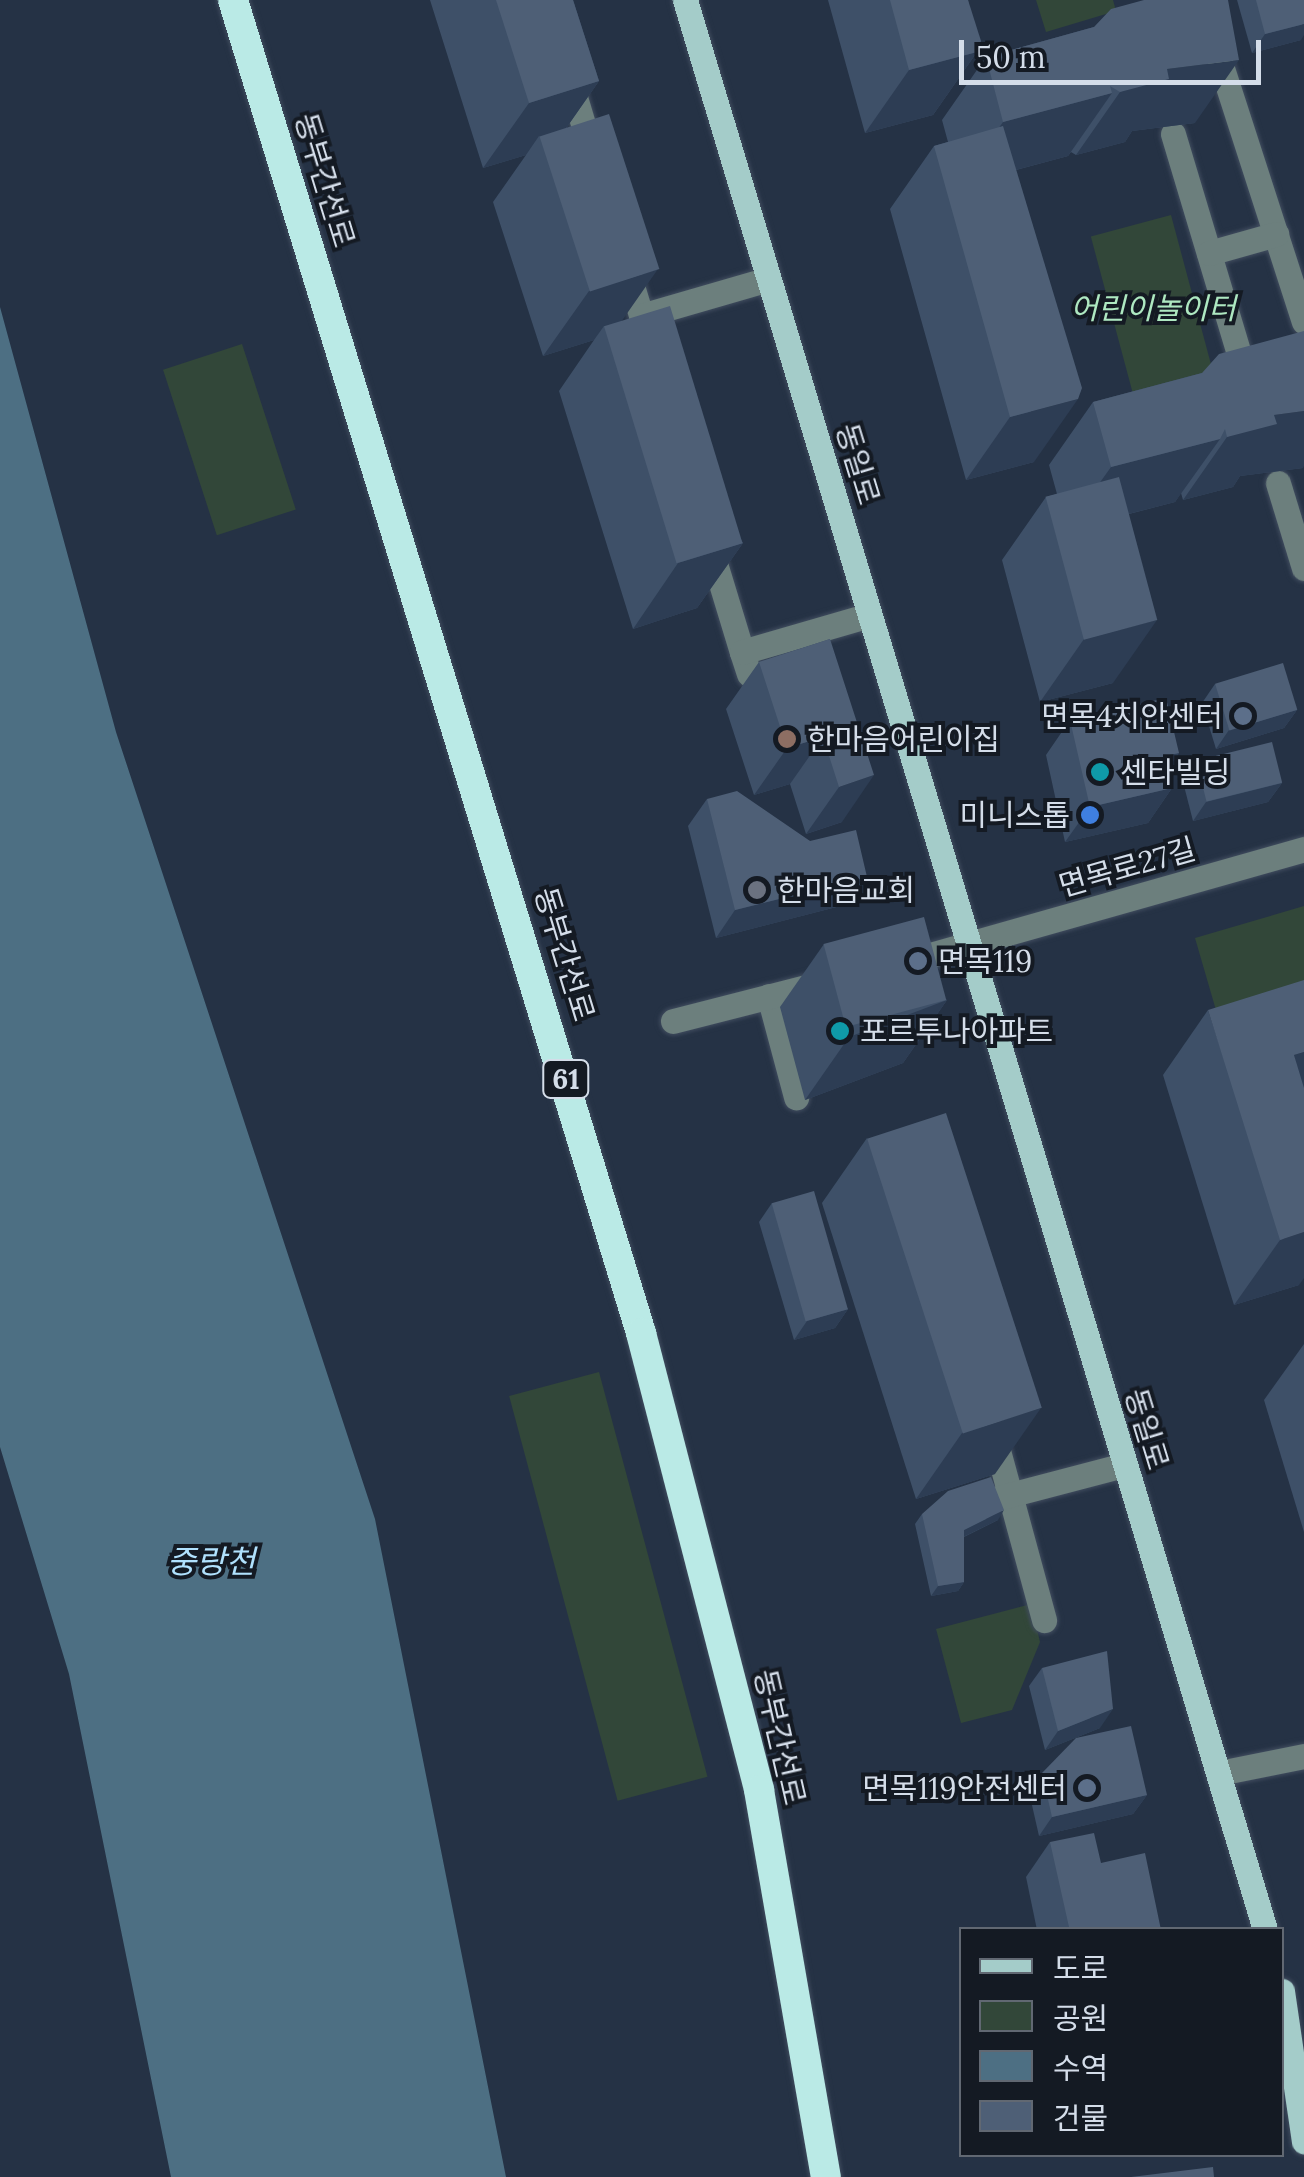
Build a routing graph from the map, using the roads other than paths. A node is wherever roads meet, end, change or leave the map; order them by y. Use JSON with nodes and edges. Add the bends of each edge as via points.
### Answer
{"nodes":[{"id":1,"x":232,"y":0,"type":"edge"},
{"id":2,"x":685,"y":0,"type":"edge"},
{"id":3,"x":1200,"y":0,"type":"edge"},
{"id":4,"x":562,"y":56,"type":"edge"},
{"id":5,"x":1172,"y":134,"type":"edge"},
{"id":6,"x":602,"y":186,"type":"edge"},
{"id":7,"x":1276,"y":234,"type":"junction"},
{"id":8,"x":618,"y":242,"type":"edge"},
{"id":9,"x":1209,"y":253,"type":"junction"},
{"id":10,"x":768,"y":279,"type":"junction"},
{"id":11,"x":641,"y":316,"type":"junction"},
{"id":12,"x":1304,"y":322,"type":"edge"},
{"id":13,"x":658,"y":372,"type":"edge"},
{"id":14,"x":1250,"y":388,"type":"edge"},
{"id":15,"x":1278,"y":483,"type":"edge"},
{"id":16,"x":702,"y":522,"type":"edge"},
{"id":17,"x":1304,"y":568,"type":"edge"},
{"id":18,"x":869,"y":615,"type":"junction"},
{"id":19,"x":1304,"y":850,"type":"edge"},
{"id":20,"x":968,"y":947,"type":"junction"},
{"id":21,"x":769,"y":996,"type":"junction"},
{"id":22,"x":674,"y":1021,"type":"dead end"},
{"id":23,"x":796,"y":1096,"type":"dead end"},
{"id":24,"x":982,"y":1401,"type":"edge"},
{"id":25,"x":1124,"y":1465,"type":"junction"},
{"id":26,"x":1012,"y":1495,"type":"junction"},
{"id":27,"x":966,"y":1507,"type":"edge"},
{"id":28,"x":1044,"y":1620,"type":"dead end"},
{"id":29,"x":1304,"y":1756,"type":"edge"},
{"id":30,"x":1220,"y":1773,"type":"junction"},
{"id":31,"x":1264,"y":1927,"type":"edge"},
{"id":32,"x":1284,"y":2005,"type":"edge"},
{"id":33,"x":1304,"y":2140,"type":"edge"},
{"id":34,"x":826,"y":2177,"type":"edge"}],
"edges":[{"from":1,"to":34,"type":"highway","name":"동부간선로","number":"61","via":[[640,1333],[759,1790]]},
{"from":2,"to":10,"type":"main road","name":"동일로"},
{"from":3,"to":7,"type":"street"},
{"from":4,"to":6,"type":"street"},
{"from":5,"to":9,"type":"street"},
{"from":7,"to":9,"type":"street"},
{"from":7,"to":12,"type":"street"},
{"from":8,"to":11,"type":"street"},
{"from":9,"to":14,"type":"street"},
{"from":10,"to":11,"type":"street"},
{"from":10,"to":18,"type":"main road","name":"동일로"},
{"from":11,"to":13,"type":"street"},
{"from":15,"to":17,"type":"street"},
{"from":16,"to":18,"type":"street","via":[[745,663]]},
{"from":18,"to":20,"type":"main road","name":"동일로"},
{"from":19,"to":20,"type":"street","name":"면목로27길"},
{"from":20,"to":21,"type":"street"},
{"from":20,"to":25,"type":"main road","name":"동일로"},
{"from":21,"to":22,"type":"street"},
{"from":21,"to":23,"type":"street"},
{"from":24,"to":26,"type":"street"},
{"from":25,"to":26,"type":"street"},
{"from":25,"to":30,"type":"main road","name":"동일로"},
{"from":26,"to":27,"type":"street"},
{"from":26,"to":28,"type":"street"},
{"from":29,"to":30,"type":"street"},
{"from":30,"to":31,"type":"main road","name":"동일로"},
{"from":32,"to":33,"type":"main road"}]}
